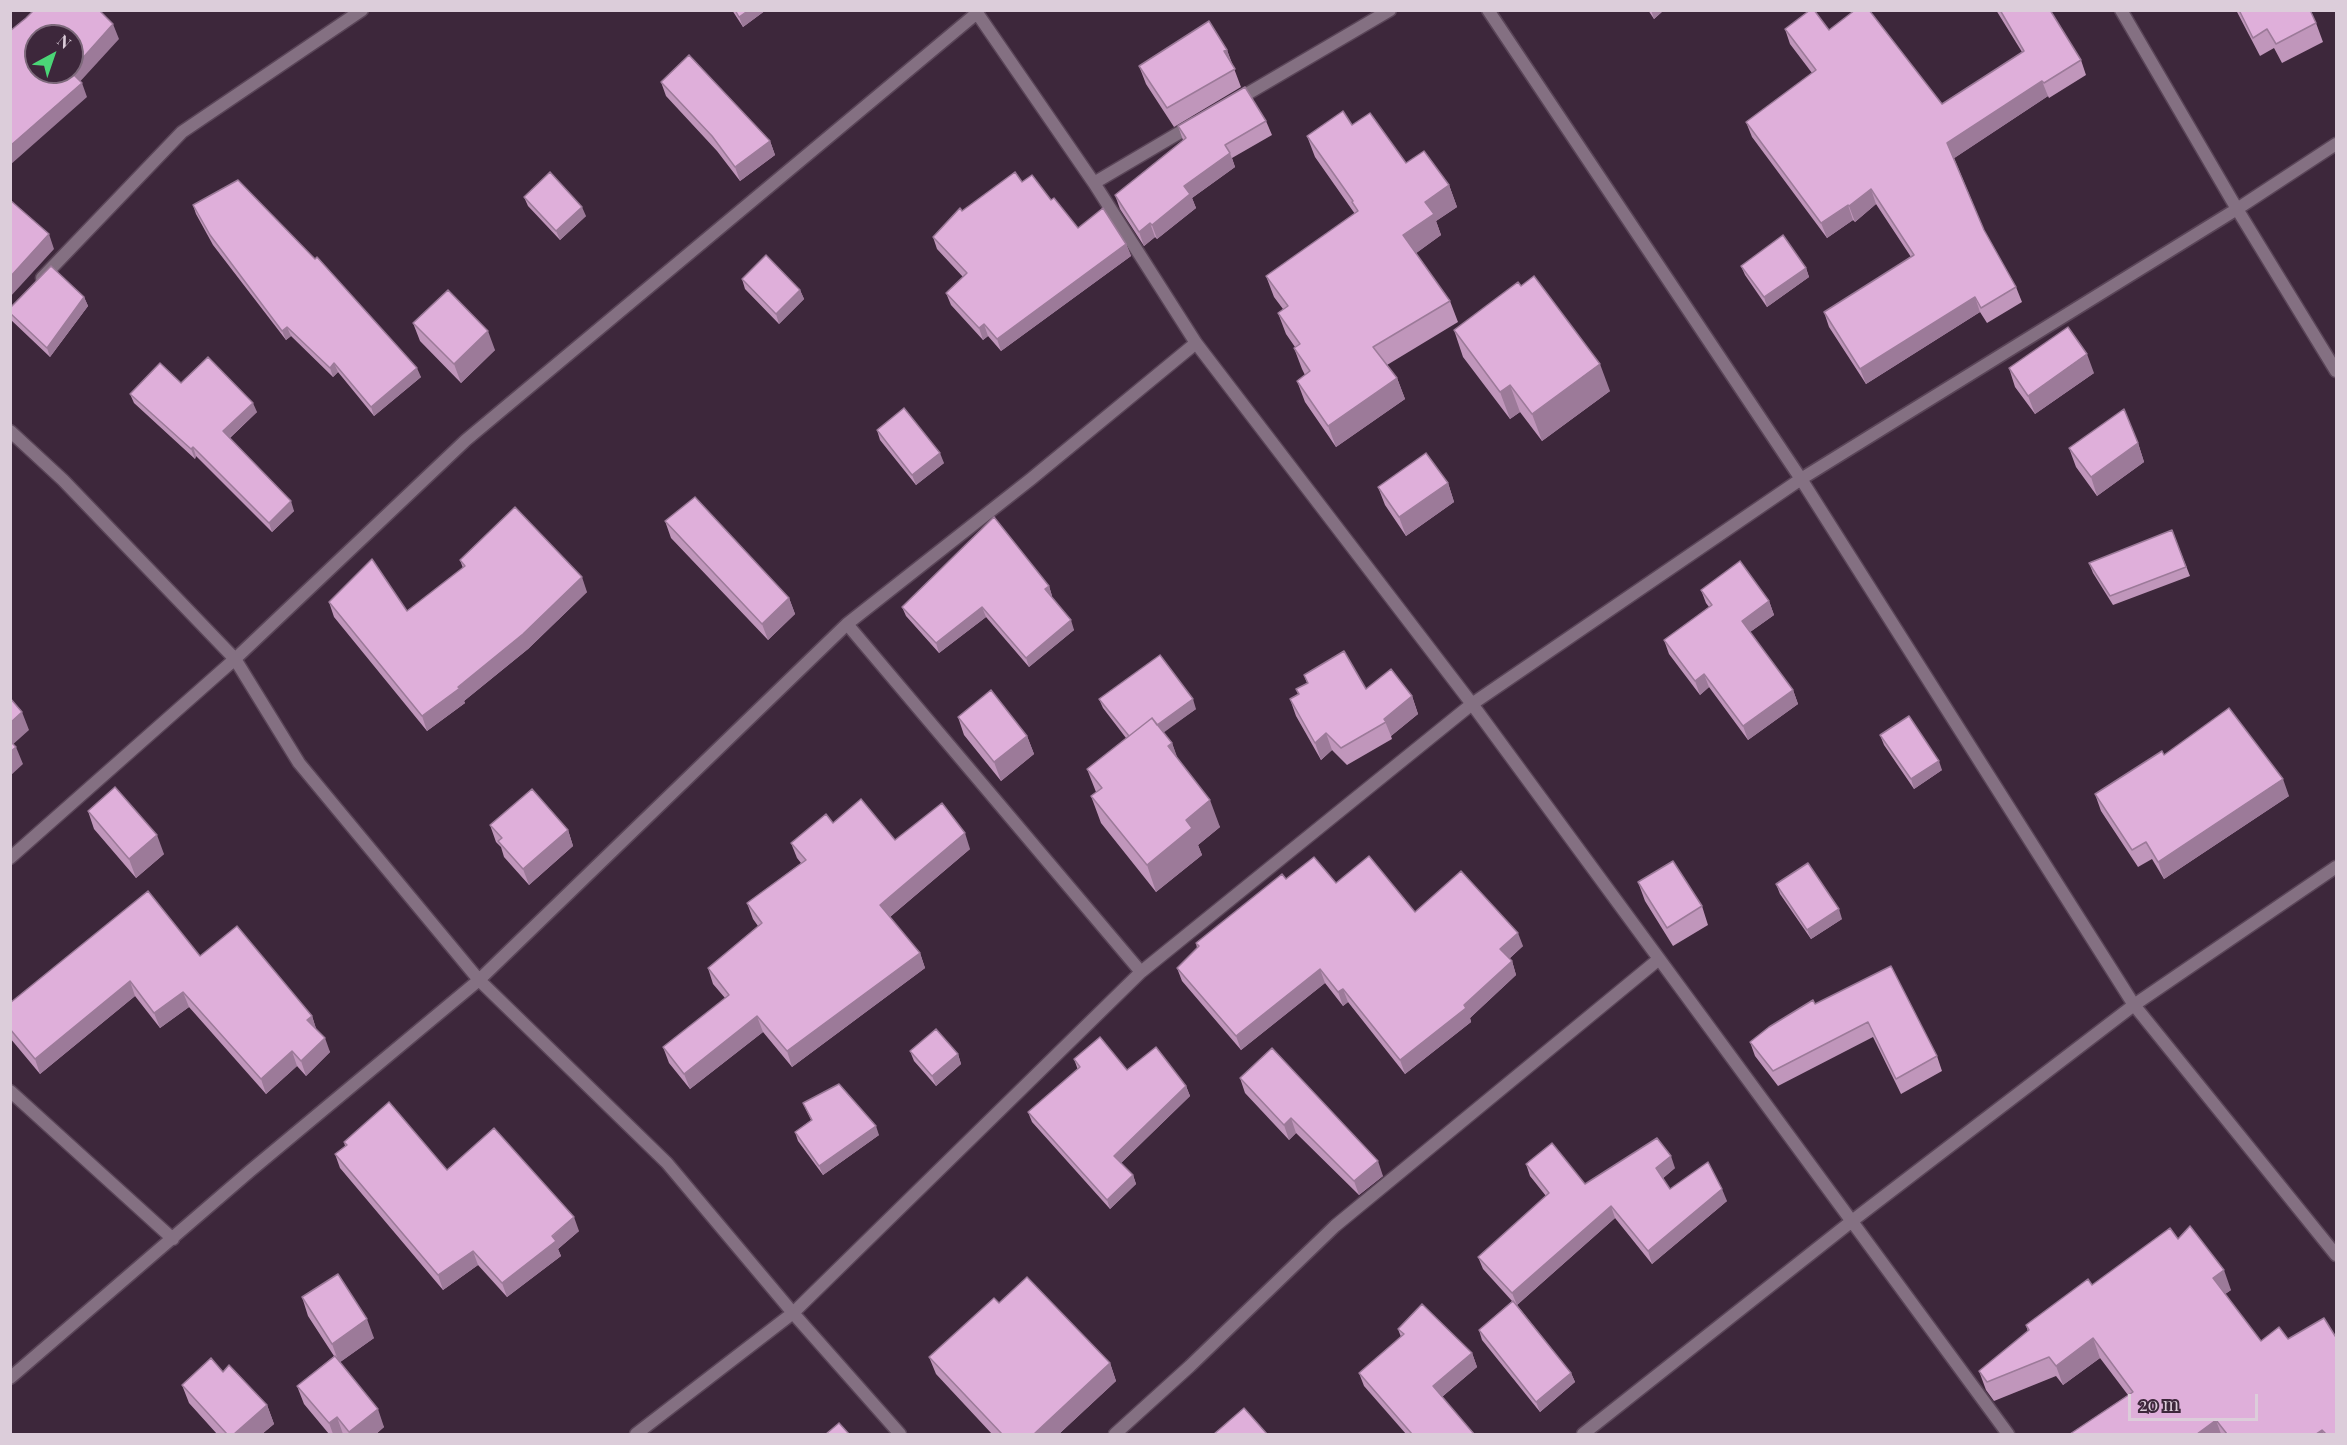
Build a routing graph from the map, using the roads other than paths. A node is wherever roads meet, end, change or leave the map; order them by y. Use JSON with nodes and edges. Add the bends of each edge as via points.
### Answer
{"nodes":[{"id":1,"x":362,"y":10,"type":"edge"},
{"id":2,"x":1390,"y":10,"type":"edge"},
{"id":3,"x":1488,"y":10,"type":"edge"},
{"id":4,"x":2121,"y":10,"type":"edge"},
{"id":5,"x":976,"y":12,"type":"edge"},
{"id":6,"x":1227,"y":105,"type":"edge"},
{"id":7,"x":1206,"y":117,"type":"edge"},
{"id":8,"x":2337,"y":144,"type":"edge"},
{"id":9,"x":1094,"y":183,"type":"junction"},
{"id":10,"x":2237,"y":209,"type":"junction"},
{"id":11,"x":35,"y":285,"type":"edge"},
{"id":12,"x":1196,"y":343,"type":"junction"},
{"id":13,"x":2337,"y":370,"type":"edge"},
{"id":14,"x":10,"y":431,"type":"edge"},
{"id":15,"x":1801,"y":479,"type":"junction"},
{"id":16,"x":847,"y":624,"type":"junction"},
{"id":17,"x":235,"y":658,"type":"junction"},
{"id":18,"x":1472,"y":704,"type":"junction"},
{"id":19,"x":10,"y":858,"type":"edge"},
{"id":20,"x":2337,"y":867,"type":"edge"},
{"id":21,"x":1659,"y":959,"type":"junction"},
{"id":22,"x":1141,"y":972,"type":"junction"},
{"id":23,"x":479,"y":980,"type":"junction"},
{"id":24,"x":2134,"y":1005,"type":"junction"},
{"id":25,"x":10,"y":1091,"type":"edge"},
{"id":26,"x":1852,"y":1221,"type":"junction"},
{"id":27,"x":173,"y":1239,"type":"junction"},
{"id":28,"x":2337,"y":1256,"type":"edge"},
{"id":29,"x":794,"y":1313,"type":"junction"},
{"id":30,"x":10,"y":1378,"type":"edge"},
{"id":31,"x":636,"y":1434,"type":"edge"},
{"id":32,"x":900,"y":1434,"type":"edge"},
{"id":33,"x":1115,"y":1434,"type":"edge"},
{"id":34,"x":1583,"y":1434,"type":"edge"},
{"id":35,"x":2008,"y":1434,"type":"edge"}],
"edges":[{"from":1,"to":11,"type":"street","via":[[182,132]]},
{"from":2,"to":6,"type":"street"},
{"from":3,"to":15,"type":"street"},
{"from":4,"to":10,"type":"street"},
{"from":5,"to":9,"type":"street"},
{"from":5,"to":17,"type":"street","via":[[466,440]]},
{"from":7,"to":9,"type":"street"},
{"from":8,"to":10,"type":"street"},
{"from":9,"to":12,"type":"street"},
{"from":10,"to":13,"type":"street"},
{"from":10,"to":15,"type":"street"},
{"from":12,"to":16,"type":"street"},
{"from":12,"to":18,"type":"street"},
{"from":14,"to":17,"type":"street","via":[[63,480]]},
{"from":15,"to":18,"type":"street"},
{"from":15,"to":24,"type":"street"},
{"from":16,"to":22,"type":"street"},
{"from":16,"to":23,"type":"street"},
{"from":17,"to":19,"type":"street"},
{"from":17,"to":23,"type":"street","via":[[299,763]]},
{"from":18,"to":21,"type":"street"},
{"from":18,"to":22,"type":"street"},
{"from":20,"to":24,"type":"street"},
{"from":21,"to":26,"type":"street"},
{"from":21,"to":33,"type":"street","via":[[1335,1226]]},
{"from":22,"to":29,"type":"street"},
{"from":23,"to":27,"type":"street"},
{"from":23,"to":29,"type":"street","via":[[667,1163]]},
{"from":24,"to":26,"type":"street"},
{"from":24,"to":28,"type":"street"},
{"from":25,"to":27,"type":"street"},
{"from":26,"to":34,"type":"street"},
{"from":26,"to":35,"type":"street"},
{"from":27,"to":30,"type":"street"},
{"from":29,"to":31,"type":"street"},
{"from":29,"to":32,"type":"street"}]}
